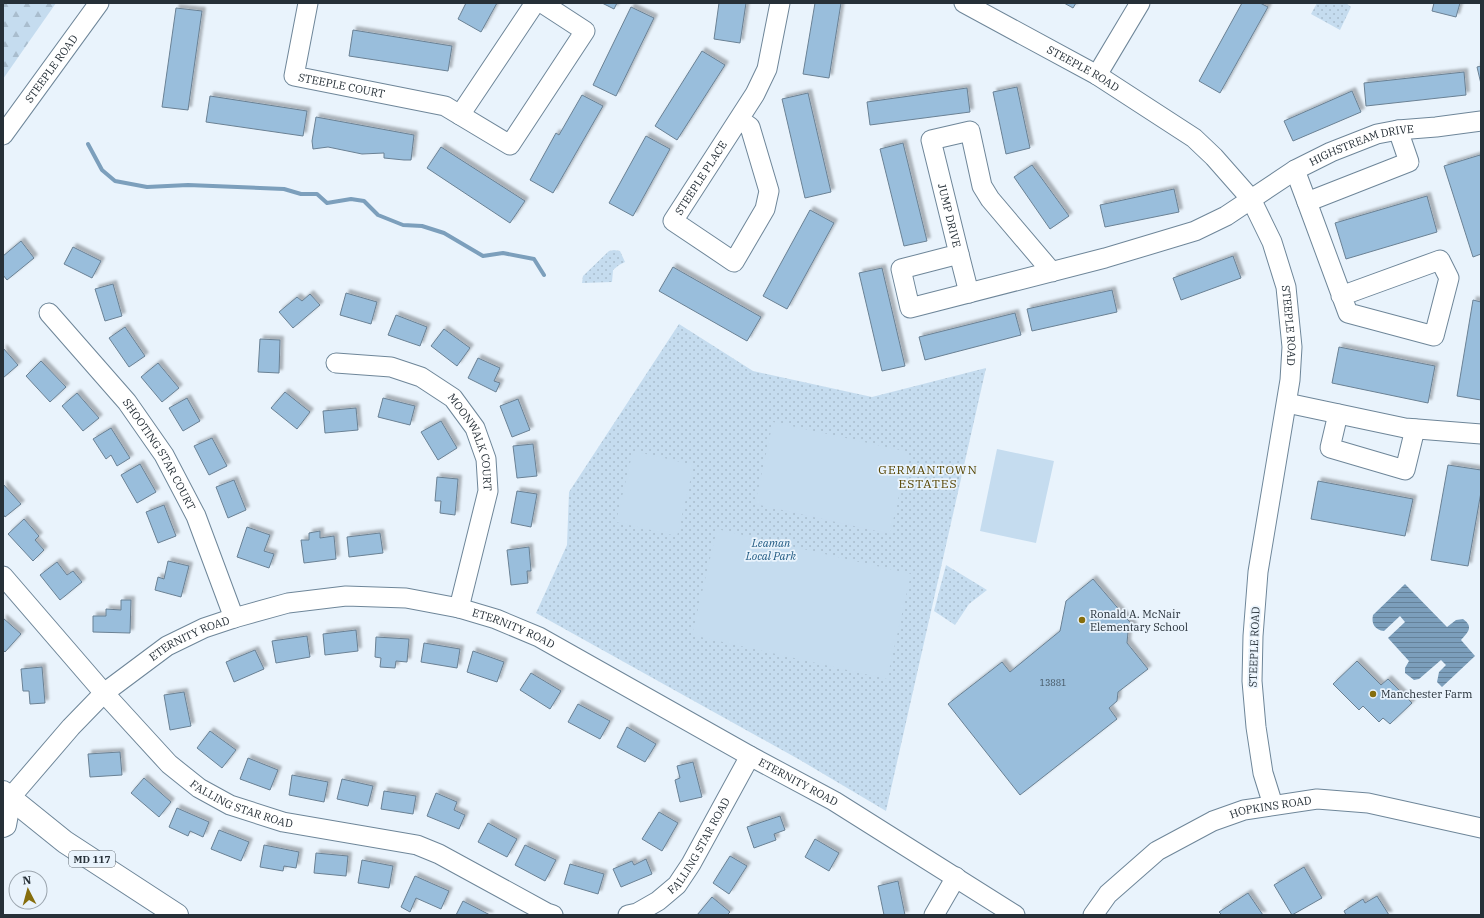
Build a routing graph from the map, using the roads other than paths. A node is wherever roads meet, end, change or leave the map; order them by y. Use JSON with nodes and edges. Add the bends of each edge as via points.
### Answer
{"nodes":[{"id":1,"x":99,"y":3,"type":"edge"},
{"id":2,"x":308,"y":3,"type":"edge"},
{"id":3,"x":535,"y":3,"type":"edge"},
{"id":4,"x":542,"y":3,"type":"edge"},
{"id":5,"x":780,"y":3,"type":"edge"},
{"id":6,"x":964,"y":3,"type":"edge"},
{"id":7,"x":1140,"y":3,"type":"edge"},
{"id":8,"x":1096,"y":75,"type":"junction"},
{"id":9,"x":460,"y":115,"type":"junction"},
{"id":10,"x":739,"y":119,"type":"junction"},
{"id":11,"x":1481,"y":121,"type":"edge"},
{"id":12,"x":1398,"y":130,"type":"junction"},
{"id":13,"x":3,"y":135,"type":"edge"},
{"id":14,"x":1295,"y":170,"type":"junction"},
{"id":15,"x":1251,"y":198,"type":"junction"},
{"id":16,"x":1307,"y":202,"type":"junction"},
{"id":17,"x":959,"y":254,"type":"junction"},
{"id":18,"x":1052,"y":272,"type":"junction"},
{"id":19,"x":969,"y":293,"type":"junction"},
{"id":20,"x":1342,"y":296,"type":"junction"},
{"id":21,"x":49,"y":313,"type":"dead end"},
{"id":22,"x":336,"y":363,"type":"dead end"},
{"id":23,"x":1287,"y":403,"type":"junction"},
{"id":24,"x":1338,"y":414,"type":"junction"},
{"id":25,"x":1415,"y":429,"type":"junction"},
{"id":26,"x":1481,"y":434,"type":"edge"},
{"id":27,"x":3,"y":576,"type":"edge"},
{"id":28,"x":459,"y":608,"type":"junction"},
{"id":29,"x":234,"y":618,"type":"junction"},
{"id":30,"x":104,"y":693,"type":"junction"},
{"id":31,"x":750,"y":756,"type":"junction"},
{"id":32,"x":5,"y":797,"type":"edge"},
{"id":33,"x":1273,"y":805,"type":"junction"},
{"id":34,"x":3,"y":826,"type":"edge"},
{"id":35,"x":1481,"y":828,"type":"edge"},
{"id":36,"x":956,"y":877,"type":"junction"},
{"id":37,"x":177,"y":915,"type":"edge"},
{"id":38,"x":553,"y":915,"type":"edge"},
{"id":39,"x":628,"y":915,"type":"edge"},
{"id":40,"x":934,"y":915,"type":"edge"},
{"id":41,"x":1015,"y":915,"type":"edge"},
{"id":42,"x":1093,"y":915,"type":"edge"}],
"edges":[{"from":1,"to":13,"type":"street","name":"STEEPLE ROAD"},
{"from":2,"to":9,"type":"street","name":"STEEPLE COURT","via":[[294,76],[445,106]]},
{"from":3,"to":9,"type":"street"},
{"from":4,"to":9,"type":"street","name":"STEEPLE COURT","via":[[585,31],[510,145]]},
{"from":5,"to":10,"type":"street","name":"STEEPLE PLACE","via":[[767,69]]},
{"from":6,"to":8,"type":"street","name":"STEEPLE ROAD"},
{"from":7,"to":8,"type":"street"},
{"from":8,"to":15,"type":"street","name":"STEEPLE ROAD","via":[[1194,138]]},
{"from":10,"to":10,"type":"street","name":"STEEPLE PLACE","via":[[672,222],[734,262],[765,209],[769,191],[750,127]]},
{"from":11,"to":12,"type":"street","name":"HIGHSTREAM DRIVE","via":[[1436,128]]},
{"from":12,"to":14,"type":"street","name":"HIGHSTREAM DRIVE","via":[[1362,139]]},
{"from":12,"to":16,"type":"street","via":[[1409,162]]},
{"from":14,"to":15,"type":"street","name":"HIGHSTREAM DRIVE"},
{"from":14,"to":16,"type":"street"},
{"from":15,"to":18,"type":"street","name":"JUMP DRIVE","via":[[1226,216],[1196,231]]},
{"from":15,"to":23,"type":"street","name":"STEEPLE ROAD","via":[[1272,242],[1286,287],[1292,347]]},
{"from":16,"to":20,"type":"street"},
{"from":17,"to":18,"type":"street","name":"JUMP DRIVE","via":[[930,140],[970,131],[982,186],[990,199]]},
{"from":17,"to":19,"type":"street"},
{"from":17,"to":19,"type":"street","name":"JUMP DRIVE","via":[[902,268],[910,308]]},
{"from":18,"to":19,"type":"street","name":"JUMP DRIVE"},
{"from":20,"to":20,"type":"street","via":[[1348,313],[1434,336],[1449,278],[1440,260]]},
{"from":21,"to":29,"type":"street","name":"SHOOTING STAR COURT","via":[[127,402],[164,455],[196,516]]},
{"from":22,"to":28,"type":"street","name":"MOONWALK COURT","via":[[391,367],[421,377],[453,398],[475,428],[486,459],[488,491]]},
{"from":23,"to":24,"type":"street"},
{"from":23,"to":33,"type":"street","name":"STEEPLE ROAD","via":[[1258,572],[1253,636],[1252,681],[1256,727],[1263,773]]},
{"from":24,"to":25,"type":"street"},
{"from":24,"to":25,"type":"street","via":[[1330,448],[1405,470]]},
{"from":25,"to":26,"type":"street"},
{"from":27,"to":30,"type":"street","name":"FALLING STAR ROAD"},
{"from":28,"to":29,"type":"street","name":"ETERNITY ROAD","via":[[406,598],[346,596],[288,603]]},
{"from":28,"to":31,"type":"street","name":"ETERNITY ROAD","via":[[496,619],[539,637]]},
{"from":29,"to":30,"type":"street","name":"ETERNITY ROAD","via":[[204,628],[167,646]]},
{"from":30,"to":32,"type":"street","name":"ETERNITY ROAD"},
{"from":30,"to":38,"type":"street","name":"FALLING STAR ROAD","via":[[169,764],[199,788],[230,805],[283,822],[417,845],[439,854]]},
{"from":31,"to":36,"type":"street","name":"ETERNITY ROAD","via":[[834,801]]},
{"from":31,"to":39,"type":"street","name":"FALLING STAR ROAD","via":[[677,885],[658,901]]},
{"from":32,"to":34,"type":"main road"},
{"from":32,"to":37,"type":"main road","number":"MD 117","via":[[65,842]]},
{"from":33,"to":35,"type":"street","name":"HOPKINS ROAD","via":[[1318,799],[1368,803]]},
{"from":33,"to":42,"type":"street","name":"HOPKINS ROAD","via":[[1244,810],[1213,821],[1157,851],[1108,894]]},
{"from":36,"to":40,"type":"street"},
{"from":36,"to":41,"type":"street","name":"ETERNITY ROAD"}]}
